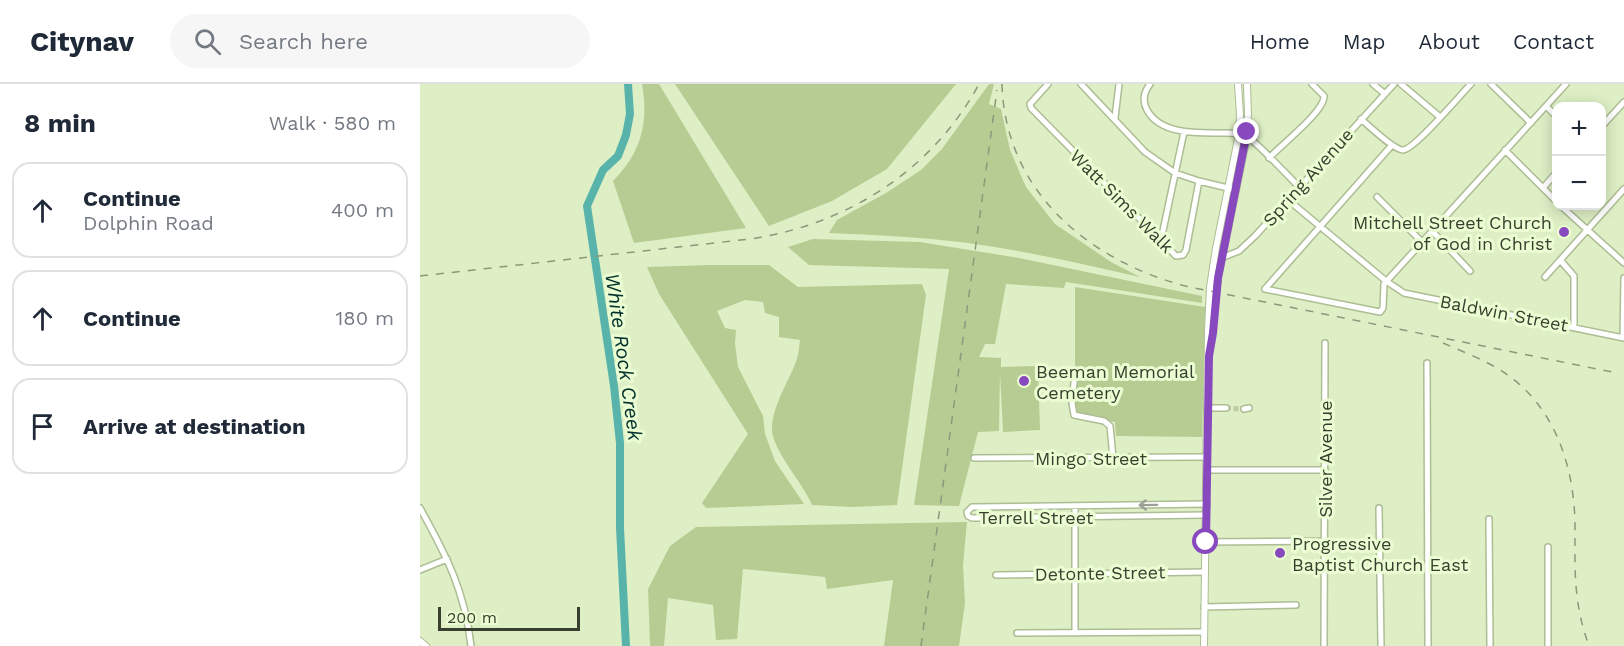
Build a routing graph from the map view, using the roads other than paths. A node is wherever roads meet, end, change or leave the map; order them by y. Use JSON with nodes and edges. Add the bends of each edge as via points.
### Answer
{"nodes":[{"id":1,"x":1048,"y":84,"type":"edge"},
{"id":2,"x":1081,"y":84,"type":"edge"},
{"id":3,"x":1119,"y":84,"type":"edge"},
{"id":4,"x":1150,"y":84,"type":"edge"},
{"id":5,"x":1238,"y":84,"type":"edge"},
{"id":6,"x":1247,"y":84,"type":"edge"},
{"id":7,"x":1312,"y":84,"type":"edge"},
{"id":8,"x":1373,"y":84,"type":"edge"},
{"id":9,"x":1394,"y":84,"type":"edge"},
{"id":10,"x":1401,"y":84,"type":"edge"},
{"id":11,"x":1471,"y":84,"type":"edge"},
{"id":12,"x":1491,"y":84,"type":"edge"},
{"id":13,"x":1566,"y":84,"type":"edge"},
{"id":14,"x":1384,"y":94,"type":"junction"},
{"id":15,"x":1624,"y":102,"type":"edge"},
{"id":16,"x":1546,"y":106,"type":"junction"},
{"id":17,"x":1552,"y":111,"type":"edge"},
{"id":18,"x":1440,"y":117,"type":"junction"},
{"id":19,"x":1115,"y":118,"type":"junction"},
{"id":20,"x":1362,"y":119,"type":"junction"},
{"id":21,"x":1606,"y":122,"type":"edge"},
{"id":22,"x":1531,"y":123,"type":"junction"},
{"id":23,"x":1184,"y":132,"type":"junction"},
{"id":24,"x":1239,"y":134,"type":"junction"},
{"id":25,"x":1247,"y":136,"type":"junction"},
{"id":26,"x":1392,"y":145,"type":"junction"},
{"id":27,"x":1505,"y":150,"type":"junction"},
{"id":28,"x":1269,"y":158,"type":"junction"},
{"id":29,"x":1175,"y":173,"type":"junction"},
{"id":30,"x":1552,"y":178,"type":"edge"},
{"id":31,"x":1199,"y":181,"type":"junction"},
{"id":32,"x":1299,"y":187,"type":"junction"},
{"id":33,"x":1228,"y":188,"type":"junction"},
{"id":34,"x":1543,"y":188,"type":"junction"},
{"id":35,"x":1624,"y":189,"type":"edge"},
{"id":36,"x":1236,"y":190,"type":"junction"},
{"id":37,"x":1552,"y":196,"type":"edge"},
{"id":38,"x":1377,"y":197,"type":"dead end"},
{"id":39,"x":1287,"y":199,"type":"junction"},
{"id":40,"x":1565,"y":210,"type":"edge"},
{"id":41,"x":1320,"y":228,"type":"junction"},
{"id":42,"x":1587,"y":230,"type":"junction"},
{"id":43,"x":1432,"y":231,"type":"junction"},
{"id":44,"x":1161,"y":240,"type":"junction"},
{"id":45,"x":1422,"y":242,"type":"junction"},
{"id":46,"x":1218,"y":258,"type":"junction"},
{"id":47,"x":1560,"y":260,"type":"junction"},
{"id":48,"x":1624,"y":263,"type":"edge"},
{"id":49,"x":1470,"y":271,"type":"dead end"},
{"id":50,"x":1545,"y":277,"type":"dead end"},
{"id":51,"x":1624,"y":278,"type":"edge"},
{"id":52,"x":1386,"y":281,"type":"junction"},
{"id":53,"x":1574,"y":327,"type":"junction"},
{"id":54,"x":1624,"y":338,"type":"edge"},
{"id":55,"x":1325,"y":344,"type":"dead end"},
{"id":56,"x":1427,"y":363,"type":"dead end"},
{"id":57,"x":1075,"y":372,"type":"dead end"},
{"id":58,"x":1208,"y":408,"type":"junction"},
{"id":59,"x":1226,"y":408,"type":"tunnel mouth"},
{"id":60,"x":1207,"y":457,"type":"junction"},
{"id":61,"x":974,"y":458,"type":"dead end"},
{"id":62,"x":1113,"y":458,"type":"junction"},
{"id":63,"x":1207,"y":470,"type":"junction"},
{"id":64,"x":1325,"y":470,"type":"junction"},
{"id":65,"x":1207,"y":504,"type":"junction"},
{"id":66,"x":1075,"y":506,"type":"junction"},
{"id":67,"x":420,"y":508,"type":"edge"},
{"id":68,"x":1379,"y":508,"type":"dead end"},
{"id":69,"x":1206,"y":515,"type":"junction"},
{"id":70,"x":1074,"y":518,"type":"junction"},
{"id":71,"x":1488,"y":519,"type":"dead end"},
{"id":72,"x":1325,"y":541,"type":"junction"},
{"id":73,"x":1206,"y":542,"type":"junction"},
{"id":74,"x":1548,"y":547,"type":"dead end"},
{"id":75,"x":447,"y":559,"type":"junction"},
{"id":76,"x":420,"y":570,"type":"edge"},
{"id":77,"x":1205,"y":572,"type":"junction"},
{"id":78,"x":996,"y":574,"type":"dead end"},
{"id":79,"x":1074,"y":574,"type":"junction"},
{"id":80,"x":1296,"y":605,"type":"dead end"},
{"id":81,"x":1204,"y":607,"type":"junction"},
{"id":82,"x":1204,"y":632,"type":"junction"},
{"id":83,"x":1017,"y":633,"type":"dead end"},
{"id":84,"x":1075,"y":633,"type":"junction"},
{"id":85,"x":420,"y":641,"type":"edge"},
{"id":86,"x":426,"y":646,"type":"edge"},
{"id":87,"x":471,"y":646,"type":"edge"},
{"id":88,"x":1203,"y":646,"type":"edge"},
{"id":89,"x":1324,"y":646,"type":"edge"},
{"id":90,"x":1381,"y":646,"type":"edge"},
{"id":91,"x":1428,"y":646,"type":"edge"},
{"id":92,"x":1490,"y":646,"type":"edge"},
{"id":93,"x":1548,"y":646,"type":"edge"}],
"edges":[{"from":1,"to":44,"type":"street","name":"Watt Sims Walk","via":[[1030,104],[1031,108]]},
{"from":2,"to":19,"type":"street"},
{"from":3,"to":19,"type":"street"},
{"from":4,"to":23,"type":"street","via":[[1144,96],[1149,114],[1161,124]]},
{"from":5,"to":24,"type":"main road"},
{"from":6,"to":25,"type":"main road"},
{"from":7,"to":28,"type":"street","via":[[1324,96],[1323,104]]},
{"from":8,"to":14,"type":"street"},
{"from":9,"to":14,"type":"street","name":"Spring Avenue"},
{"from":10,"to":18,"type":"street"},
{"from":11,"to":18,"type":"street"},
{"from":12,"to":22,"type":"street"},
{"from":13,"to":16,"type":"street"},
{"from":14,"to":20,"type":"street","name":"Spring Avenue"},
{"from":15,"to":21,"type":"street"},
{"from":16,"to":17,"type":"street"},
{"from":16,"to":22,"type":"street"},
{"from":18,"to":26,"type":"street","via":[[1405,149]]},
{"from":19,"to":29,"type":"street","via":[[1145,152]]},
{"from":20,"to":26,"type":"street"},
{"from":20,"to":32,"type":"street","name":"Spring Avenue"},
{"from":22,"to":27,"type":"street"},
{"from":23,"to":24,"type":"street"},
{"from":23,"to":29,"type":"street"},
{"from":24,"to":25,"type":"street"},
{"from":24,"to":33,"type":"main road"},
{"from":25,"to":28,"type":"street"},
{"from":25,"to":36,"type":"main road"},
{"from":26,"to":41,"type":"street"},
{"from":27,"to":34,"type":"street"},
{"from":27,"to":43,"type":"street"},
{"from":28,"to":32,"type":"street"},
{"from":29,"to":31,"type":"street"},
{"from":29,"to":44,"type":"street"},
{"from":30,"to":34,"type":"street"},
{"from":31,"to":33,"type":"street"},
{"from":31,"to":44,"type":"street","name":"Watt Sims Walk","via":[[1185,253],[1176,256]]},
{"from":32,"to":39,"type":"street","name":"Spring Avenue"},
{"from":33,"to":36,"type":"street"},
{"from":33,"to":46,"type":"main road"},
{"from":34,"to":37,"type":"street"},
{"from":35,"to":42,"type":"street"},
{"from":36,"to":46,"type":"main road"},
{"from":38,"to":45,"type":"street"},
{"from":39,"to":41,"type":"street","name":"Baldwin Street"},
{"from":39,"to":46,"type":"street","name":"Spring Avenue","via":[[1239,250]]},
{"from":40,"to":42,"type":"street"},
{"from":41,"to":52,"type":"street","name":"Baldwin Street"},
{"from":41,"to":52,"type":"street","via":[[1265,289],[1378,312],[1383,308]]},
{"from":42,"to":47,"type":"street"},
{"from":42,"to":48,"type":"street"},
{"from":43,"to":45,"type":"street"},
{"from":43,"to":49,"type":"street"},
{"from":45,"to":52,"type":"street"},
{"from":46,"to":58,"type":"main road","via":[[1209,299]]},
{"from":47,"to":50,"type":"street"},
{"from":47,"to":53,"type":"street","via":[[1574,276]]},
{"from":51,"to":54,"type":"street"},
{"from":52,"to":53,"type":"street","name":"Baldwin Street","via":[[1404,292]]},
{"from":53,"to":54,"type":"street","name":"Baldwin Street"},
{"from":55,"to":64,"type":"street","name":"Silver Avenue"},
{"from":56,"to":91,"type":"street"},
{"from":57,"to":62,"type":"street","via":[[1074,415],[1104,421],[1110,426]]},
{"from":58,"to":59,"type":"street"},
{"from":58,"to":60,"type":"main road"},
{"from":60,"to":62,"type":"street","name":"Mingo Street"},
{"from":60,"to":63,"type":"main road"},
{"from":61,"to":62,"type":"street","name":"Mingo Street"},
{"from":63,"to":64,"type":"street"},
{"from":63,"to":65,"type":"main road"},
{"from":64,"to":72,"type":"street","name":"Silver Avenue"},
{"from":65,"to":66,"type":"street","name":"Terrell Street","one_way":true},
{"from":65,"to":69,"type":"main road"},
{"from":66,"to":70,"type":"street"},
{"from":66,"to":70,"type":"street","name":"Terrell Street","via":[[972,507],[967,512],[972,518]]},
{"from":67,"to":75,"type":"street"},
{"from":68,"to":90,"type":"street"},
{"from":69,"to":70,"type":"street","name":"Terrell Street"},
{"from":69,"to":73,"type":"main road"},
{"from":70,"to":79,"type":"street"},
{"from":71,"to":92,"type":"street"},
{"from":72,"to":73,"type":"street"},
{"from":72,"to":89,"type":"street","name":"Silver Avenue"},
{"from":73,"to":77,"type":"main road"},
{"from":74,"to":93,"type":"street"},
{"from":75,"to":76,"type":"street"},
{"from":75,"to":87,"type":"street","via":[[464,601]]},
{"from":77,"to":79,"type":"street","name":"Detonte Street"},
{"from":77,"to":81,"type":"main road"},
{"from":78,"to":79,"type":"street","name":"Detonte Street"},
{"from":79,"to":84,"type":"street"},
{"from":80,"to":81,"type":"street"},
{"from":81,"to":82,"type":"main road"},
{"from":82,"to":84,"type":"street"},
{"from":82,"to":88,"type":"main road"},
{"from":83,"to":84,"type":"street"},
{"from":85,"to":86,"type":"main road"}]}
